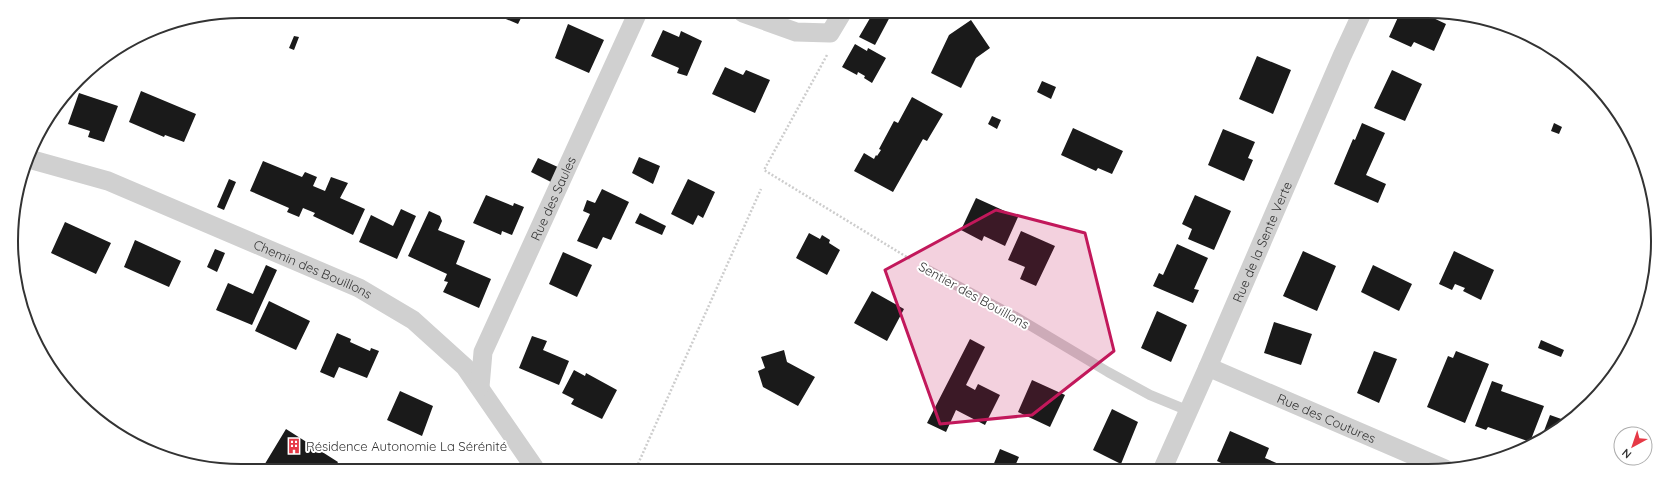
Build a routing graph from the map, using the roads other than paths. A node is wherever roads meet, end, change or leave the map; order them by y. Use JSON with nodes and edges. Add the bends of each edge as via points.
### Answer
{"nodes":[{"id":1,"x":635,"y":18,"type":"edge"},
{"id":2,"x":757,"y":18,"type":"edge"},
{"id":3,"x":839,"y":18,"type":"edge"},
{"id":4,"x":1360,"y":18,"type":"edge"},
{"id":5,"x":33,"y":160,"type":"edge"},
{"id":6,"x":924,"y":268,"type":"road end"},
{"id":7,"x":1208,"y":367,"type":"junction"},
{"id":8,"x":480,"y":387,"type":"junction"},
{"id":9,"x":1189,"y":411,"type":"junction"},
{"id":10,"x":532,"y":464,"type":"edge"},
{"id":11,"x":1165,"y":464,"type":"edge"},
{"id":12,"x":1433,"y":464,"type":"edge"}],
"edges":[{"from":1,"to":8,"type":"street","name":"Rue des Saules","via":[[483,352]]},
{"from":2,"to":3,"type":"street","via":[[796,32],[830,33]]},
{"from":4,"to":7,"type":"street","name":"Rue de la Sente Verte"},
{"from":5,"to":8,"type":"street","name":"Chemin des Bouillons","via":[[108,180],[358,288],[413,320],[465,367]]},
{"from":6,"to":9,"type":"lane","name":"Sentier des Bouillons","via":[[1016,317],[1150,395]]},
{"from":7,"to":9,"type":"street","name":"Rue de la Sente Verte"},
{"from":7,"to":12,"type":"street","name":"Rue des Coutures"},
{"from":8,"to":10,"type":"street","name":"Chemin des Bouillons","via":[[487,401]]},
{"from":9,"to":11,"type":"street","name":"Rue de la Sente Verte"}]}
